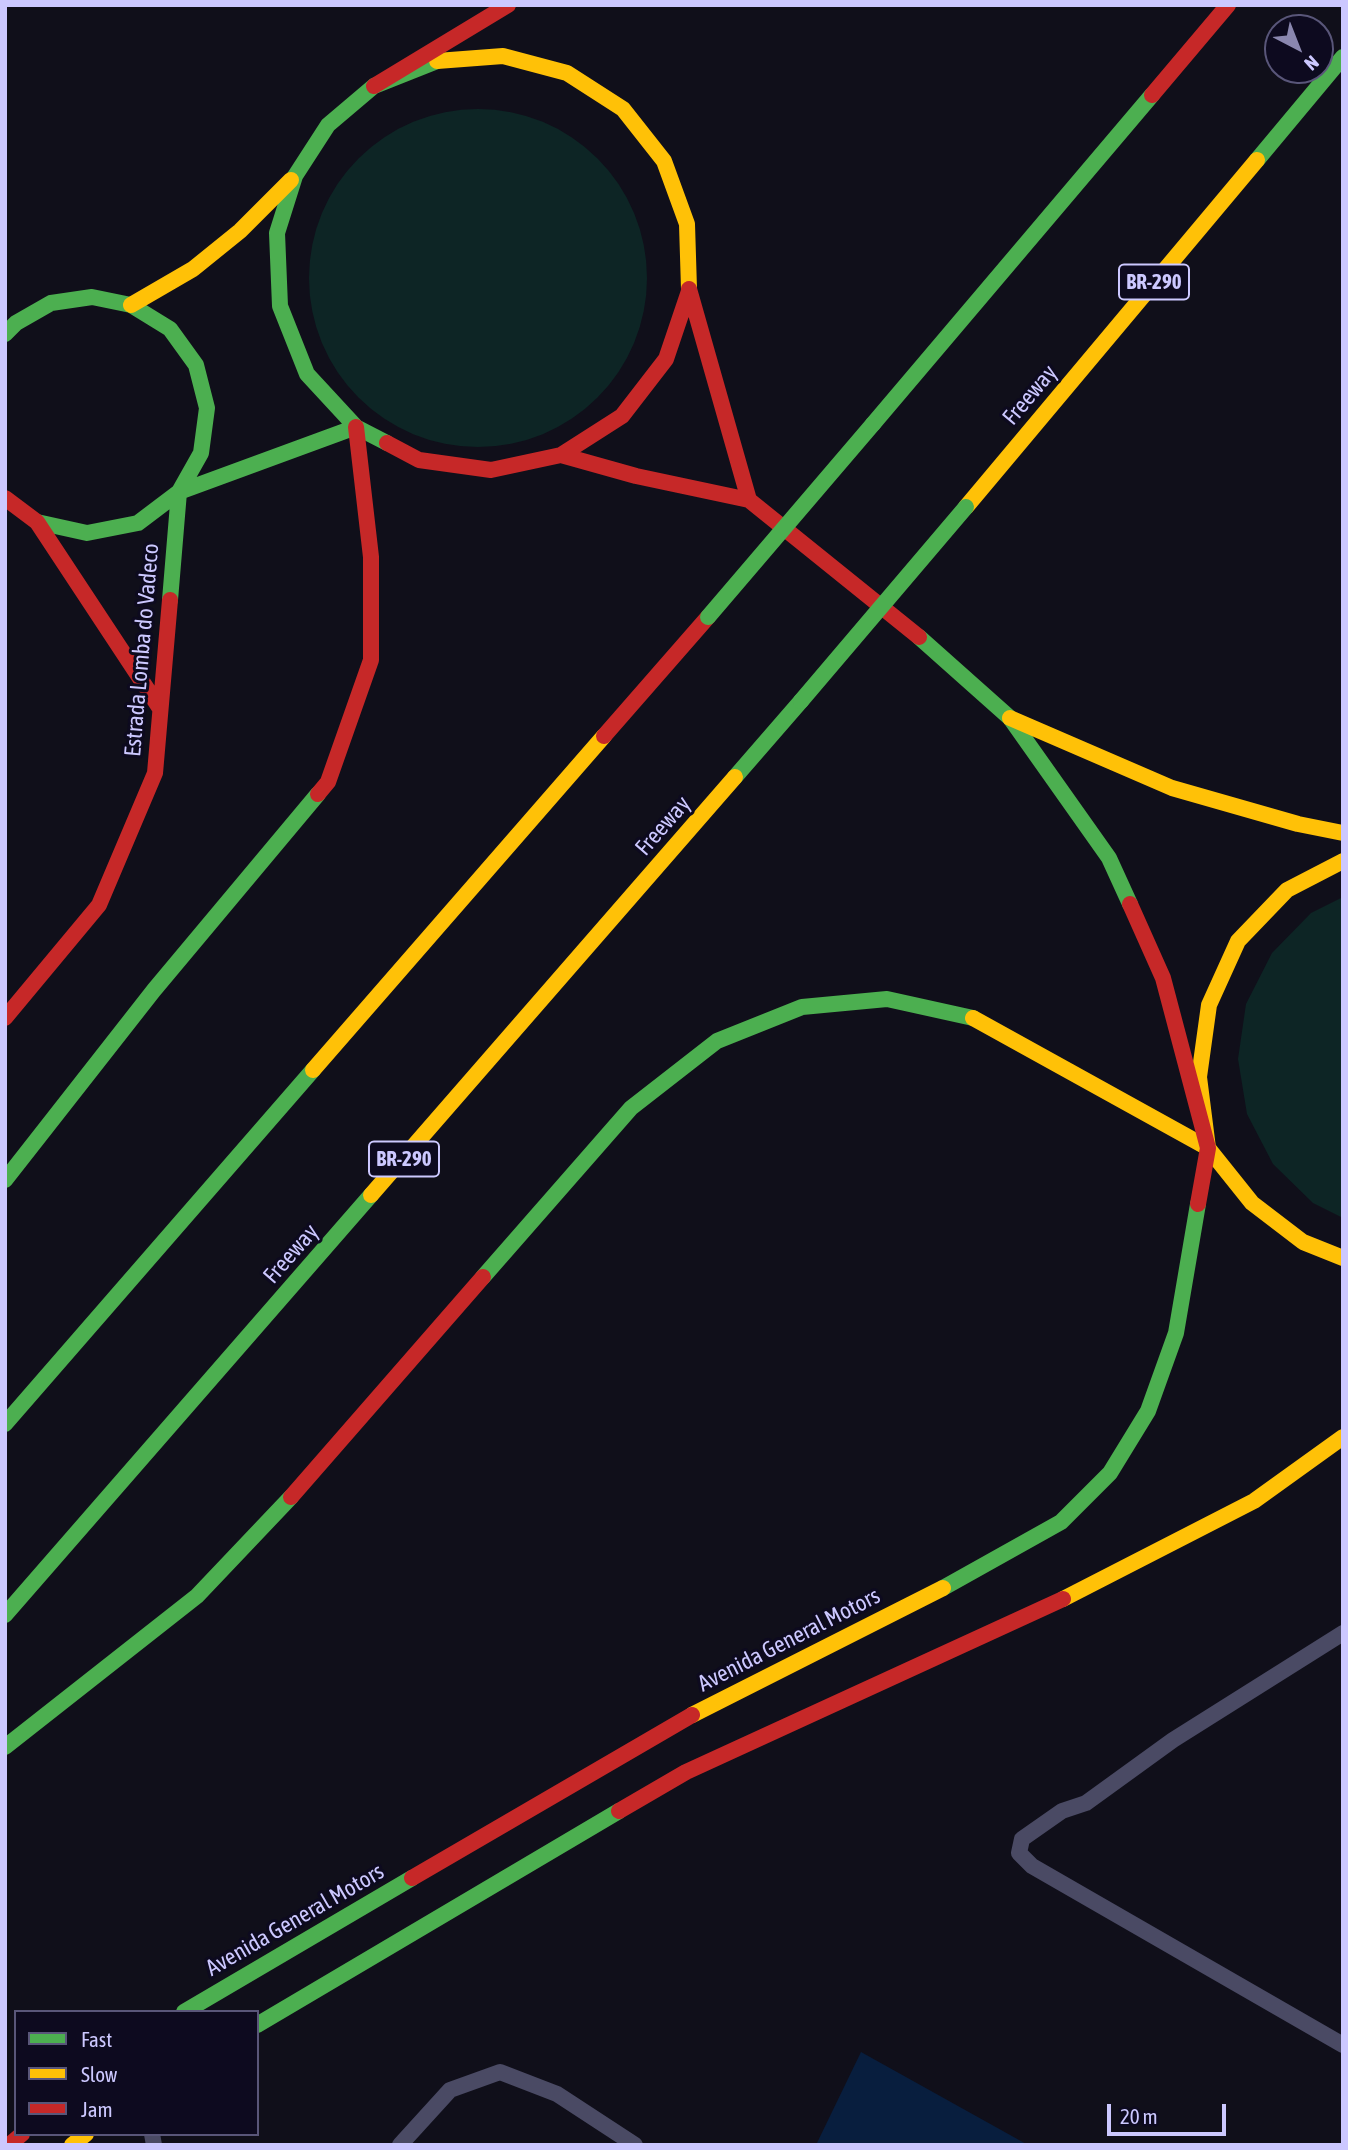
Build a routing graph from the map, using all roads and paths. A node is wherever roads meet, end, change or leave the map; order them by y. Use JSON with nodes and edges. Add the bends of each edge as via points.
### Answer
{"nodes":[{"id":1,"x":508,"y":5,"type":"edge"},
{"id":2,"x":1228,"y":5,"type":"edge"},
{"id":3,"x":1343,"y":57,"type":"edge"},
{"id":4,"x":374,"y":86,"type":"junction"},
{"id":5,"x":295,"y":176,"type":"junction"},
{"id":6,"x":689,"y":290,"type":"junction"},
{"id":7,"x":131,"y":305,"type":"junction"},
{"id":8,"x":9,"y":325,"type":"edge"},
{"id":9,"x":356,"y":427,"type":"junction"},
{"id":10,"x":561,"y":455,"type":"junction"},
{"id":11,"x":178,"y":492,"type":"junction"},
{"id":12,"x":5,"y":498,"type":"edge"},
{"id":13,"x":749,"y":500,"type":"junction"},
{"id":14,"x":37,"y":522,"type":"junction"},
{"id":15,"x":159,"y":706,"type":"junction"},
{"id":16,"x":1010,"y":718,"type":"junction"},
{"id":17,"x":1343,"y":833,"type":"edge"},
{"id":18,"x":1343,"y":861,"type":"edge"},
{"id":19,"x":5,"y":1018,"type":"edge"},
{"id":20,"x":1208,"y":1148,"type":"junction"},
{"id":21,"x":5,"y":1180,"type":"edge"},
{"id":22,"x":1343,"y":1258,"type":"edge"},
{"id":23,"x":5,"y":1424,"type":"edge"},
{"id":24,"x":1343,"y":1437,"type":"edge"},
{"id":25,"x":5,"y":1615,"type":"edge"},
{"id":26,"x":1341,"y":1637,"type":"edge"},
{"id":27,"x":5,"y":1747,"type":"edge"},
{"id":28,"x":187,"y":2010,"type":"edge"},
{"id":29,"x":259,"y":2024,"type":"edge"},
{"id":30,"x":1343,"y":2045,"type":"edge"},
{"id":31,"x":400,"y":2145,"type":"edge"},
{"id":32,"x":635,"y":2145,"type":"edge"}],
"edges":[{"from":1,"to":4,"type":"main road"},
{"from":2,"to":23,"type":"main road","bridge":true,"via":[[708,617]]},
{"from":3,"to":25,"type":"main road","name":"Freeway","number":"BR-290","bridge":true,"via":[[801,701]]},
{"from":4,"to":5,"type":"main road","via":[[328,125]]},
{"from":4,"to":6,"type":"main road","via":[[436,61],[503,56],[567,73],[623,109],[664,161],[687,224]]},
{"from":5,"to":7,"type":"main road","via":[[240,231],[193,269]]},
{"from":5,"to":9,"type":"main road","via":[[277,233],[280,306],[307,374]]},
{"from":6,"to":10,"type":"main road","via":[[666,359],[622,416]]},
{"from":6,"to":13,"type":"main road"},
{"from":7,"to":8,"type":"main road","via":[[92,297],[51,303]]},
{"from":7,"to":11,"type":"main road","via":[[170,329],[196,365],[207,408],[201,453]]},
{"from":9,"to":10,"type":"main road","via":[[419,460],[491,470]]},
{"from":9,"to":11,"type":"main road"},
{"from":9,"to":21,"type":"main road","via":[[371,557],[371,660],[328,782],[154,990]]},
{"from":10,"to":13,"type":"main road"},
{"from":11,"to":14,"type":"main road","via":[[138,523],[125,526],[87,533]]},
{"from":11,"to":15,"type":"main road","name":"Estrada Lomba do Vadeco"},
{"from":12,"to":14,"type":"main road"},
{"from":13,"to":16,"type":"main road","via":[[924,640]]},
{"from":14,"to":15,"type":"main road"},
{"from":15,"to":19,"type":"main road","name":"Estrada Lomba do Vadeco","via":[[155,773],[99,905]]},
{"from":16,"to":17,"type":"main road","via":[[1172,788]]},
{"from":16,"to":20,"type":"main road","via":[[1110,858],[1163,978]]},
{"from":18,"to":20,"type":"main road","via":[[1287,890],[1238,941],[1209,1005],[1199,1077]]},
{"from":20,"to":22,"type":"main road","via":[[1252,1203],[1303,1242]]},
{"from":20,"to":27,"type":"main road","via":[[977,1019],[887,999],[802,1007],[717,1041],[631,1108],[277,1513],[197,1596]]},
{"from":20,"to":28,"type":"main road","name":"Avenida General Motors","via":[[1176,1333],[1148,1411],[1110,1473],[1061,1521],[981,1569],[670,1726]]},
{"from":24,"to":29,"type":"main road","via":[[1254,1501],[1107,1579],[686,1772]]},
{"from":26,"to":30,"type":"lane","via":[[1173,1740],[1086,1803],[1062,1811],[1022,1839],[1019,1853],[1032,1866]]},
{"from":31,"to":32,"type":"lane","via":[[450,2090],[500,2072],[557,2094]]}]}
